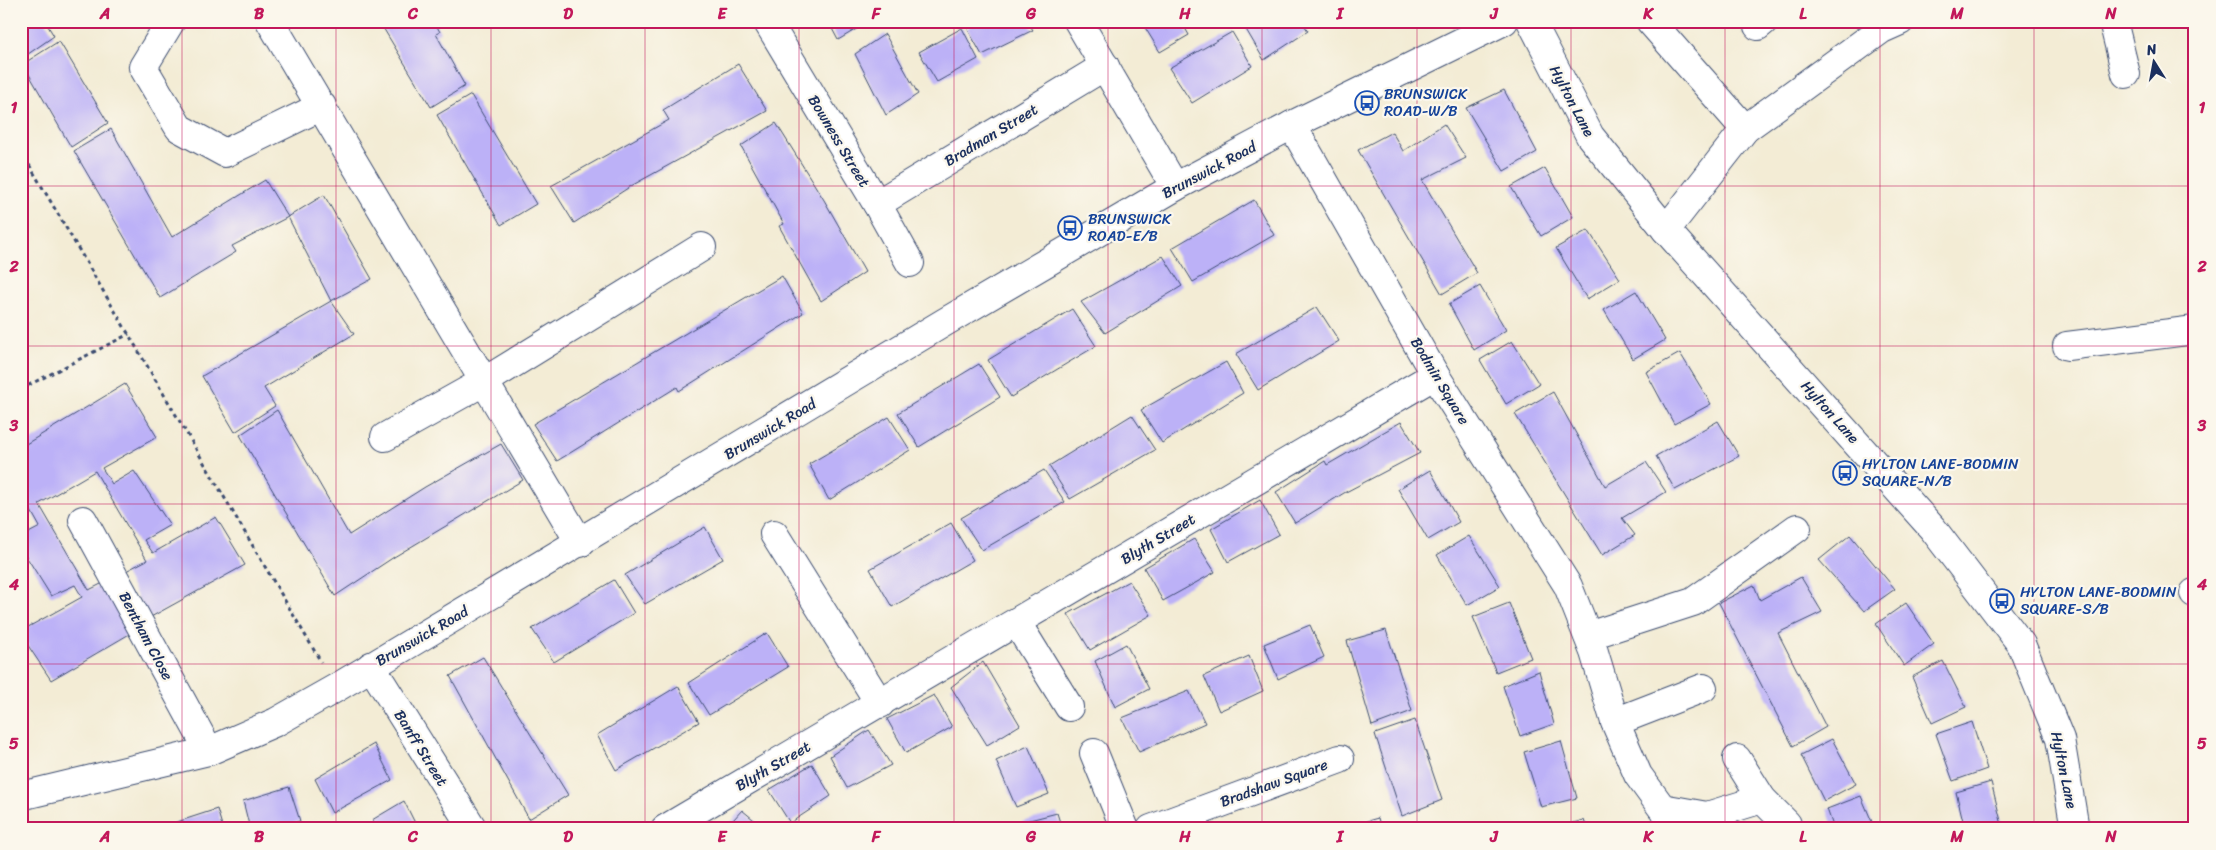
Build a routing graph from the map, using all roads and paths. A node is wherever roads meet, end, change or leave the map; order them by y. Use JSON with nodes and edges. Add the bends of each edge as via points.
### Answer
{"nodes":[{"id":1,"x":171,"y":21,"type":"edge"},
{"id":2,"x":270,"y":21,"type":"edge"},
{"id":3,"x":766,"y":21,"type":"edge"},
{"id":4,"x":1078,"y":21,"type":"edge"},
{"id":5,"x":1504,"y":21,"type":"edge"},
{"id":6,"x":1531,"y":21,"type":"edge"},
{"id":7,"x":1650,"y":21,"type":"edge"},
{"id":8,"x":2113,"y":21,"type":"edge"},
{"id":9,"x":1887,"y":24,"type":"edge"},
{"id":10,"x":1105,"y":66,"type":"junction"},
{"id":11,"x":2126,"y":74,"type":"dead end"},
{"id":12,"x":322,"y":106,"type":"junction"},
{"id":13,"x":1292,"y":125,"type":"junction"},
{"id":14,"x":1745,"y":128,"type":"junction"},
{"id":15,"x":21,"y":151,"type":"edge"},
{"id":16,"x":1175,"y":187,"type":"junction"},
{"id":17,"x":877,"y":204,"type":"junction"},
{"id":18,"x":1666,"y":230,"type":"junction"},
{"id":19,"x":702,"y":247,"type":"dead end"},
{"id":20,"x":910,"y":263,"type":"dead end"},
{"id":21,"x":2195,"y":330,"type":"edge"},
{"id":22,"x":129,"y":334,"type":"junction"},
{"id":23,"x":2067,"y":346,"type":"dead end"},
{"id":24,"x":1435,"y":375,"type":"junction"},
{"id":25,"x":485,"y":380,"type":"junction"},
{"id":26,"x":21,"y":389,"type":"edge"},
{"id":27,"x":384,"y":437,"type":"dead end"},
{"id":28,"x":83,"y":520,"type":"dead end"},
{"id":29,"x":1798,"y":528,"type":"dead end"},
{"id":30,"x":774,"y":534,"type":"dead end"},
{"id":31,"x":580,"y":543,"type":"junction"},
{"id":32,"x":1017,"y":623,"type":"junction"},
{"id":33,"x":1588,"y":636,"type":"junction"},
{"id":34,"x":371,"y":666,"type":"junction"},
{"id":35,"x":336,"y":688,"type":"junction"},
{"id":36,"x":1703,"y":688,"type":"dead end"},
{"id":37,"x":880,"y":704,"type":"junction"},
{"id":38,"x":1069,"y":706,"type":"dead end"},
{"id":39,"x":1614,"y":722,"type":"junction"},
{"id":40,"x":209,"y":751,"type":"junction"},
{"id":41,"x":1094,"y":753,"type":"dead end"},
{"id":42,"x":1340,"y":759,"type":"dead end"},
{"id":43,"x":1737,"y":760,"type":"dead end"},
{"id":44,"x":21,"y":796,"type":"edge"},
{"id":45,"x":1762,"y":799,"type":"junction"},
{"id":46,"x":473,"y":829,"type":"edge"},
{"id":47,"x":665,"y":829,"type":"edge"},
{"id":48,"x":1124,"y":829,"type":"edge"},
{"id":49,"x":1151,"y":829,"type":"edge"},
{"id":50,"x":1788,"y":829,"type":"edge"},
{"id":51,"x":2075,"y":829,"type":"edge"}],
"edges":[{"from":1,"to":12,"type":"street","via":[[143,67],[179,128],[225,153]]},
{"from":2,"to":12,"type":"street"},
{"from":3,"to":17,"type":"street","name":"Bowness Street"},
{"from":4,"to":10,"type":"street"},
{"from":5,"to":13,"type":"street","name":"Brunswick Road"},
{"from":6,"to":18,"type":"street","name":"Hylton Lane","via":[[1590,136]]},
{"from":7,"to":14,"type":"street"},
{"from":8,"to":11,"type":"street"},
{"from":9,"to":14,"type":"street"},
{"from":10,"to":16,"type":"street"},
{"from":10,"to":17,"type":"street","name":"Bradman Street"},
{"from":12,"to":25,"type":"street"},
{"from":13,"to":16,"type":"street","name":"Brunswick Road"},
{"from":13,"to":24,"type":"street","name":"Bodmin Square"},
{"from":14,"to":18,"type":"street"},
{"from":15,"to":22,"type":"path"},
{"from":16,"to":31,"type":"street","name":"Brunswick Road"},
{"from":17,"to":20,"type":"street","name":"Bowness Street"},
{"from":18,"to":51,"type":"street","name":"Hylton Lane","via":[[1934,529],[2021,644],[2060,738]]},
{"from":19,"to":25,"type":"street"},
{"from":21,"to":23,"type":"street"},
{"from":22,"to":26,"type":"path"},
{"from":22,"to":35,"type":"path"},
{"from":24,"to":32,"type":"street","name":"Blyth Street"},
{"from":24,"to":33,"type":"street","name":"Bodmin Square","via":[[1568,586]]},
{"from":25,"to":27,"type":"street"},
{"from":25,"to":31,"type":"street"},
{"from":28,"to":40,"type":"street","name":"Bentham Close"},
{"from":29,"to":33,"type":"street","via":[[1693,602]]},
{"from":30,"to":37,"type":"street"},
{"from":31,"to":34,"type":"street","name":"Brunswick Road"},
{"from":32,"to":37,"type":"street","name":"Blyth Street"},
{"from":32,"to":38,"type":"street"},
{"from":33,"to":39,"type":"street","name":"Bodmin Square"},
{"from":34,"to":35,"type":"street","name":"Brunswick Road"},
{"from":34,"to":46,"type":"street","name":"Banff Street"},
{"from":35,"to":40,"type":"street","name":"Brunswick Road","via":[[276,722]]},
{"from":36,"to":39,"type":"street"},
{"from":37,"to":47,"type":"street","name":"Blyth Street"},
{"from":39,"to":45,"type":"street","name":"Bodmin Square","via":[[1638,775],[1662,808],[1708,816]]},
{"from":40,"to":44,"type":"street","name":"Brunswick Road"},
{"from":41,"to":48,"type":"street"},
{"from":42,"to":49,"type":"street","name":"Bradshaw Square"},
{"from":43,"to":45,"type":"street"},
{"from":45,"to":50,"type":"street","via":[[1787,824]]}]}
